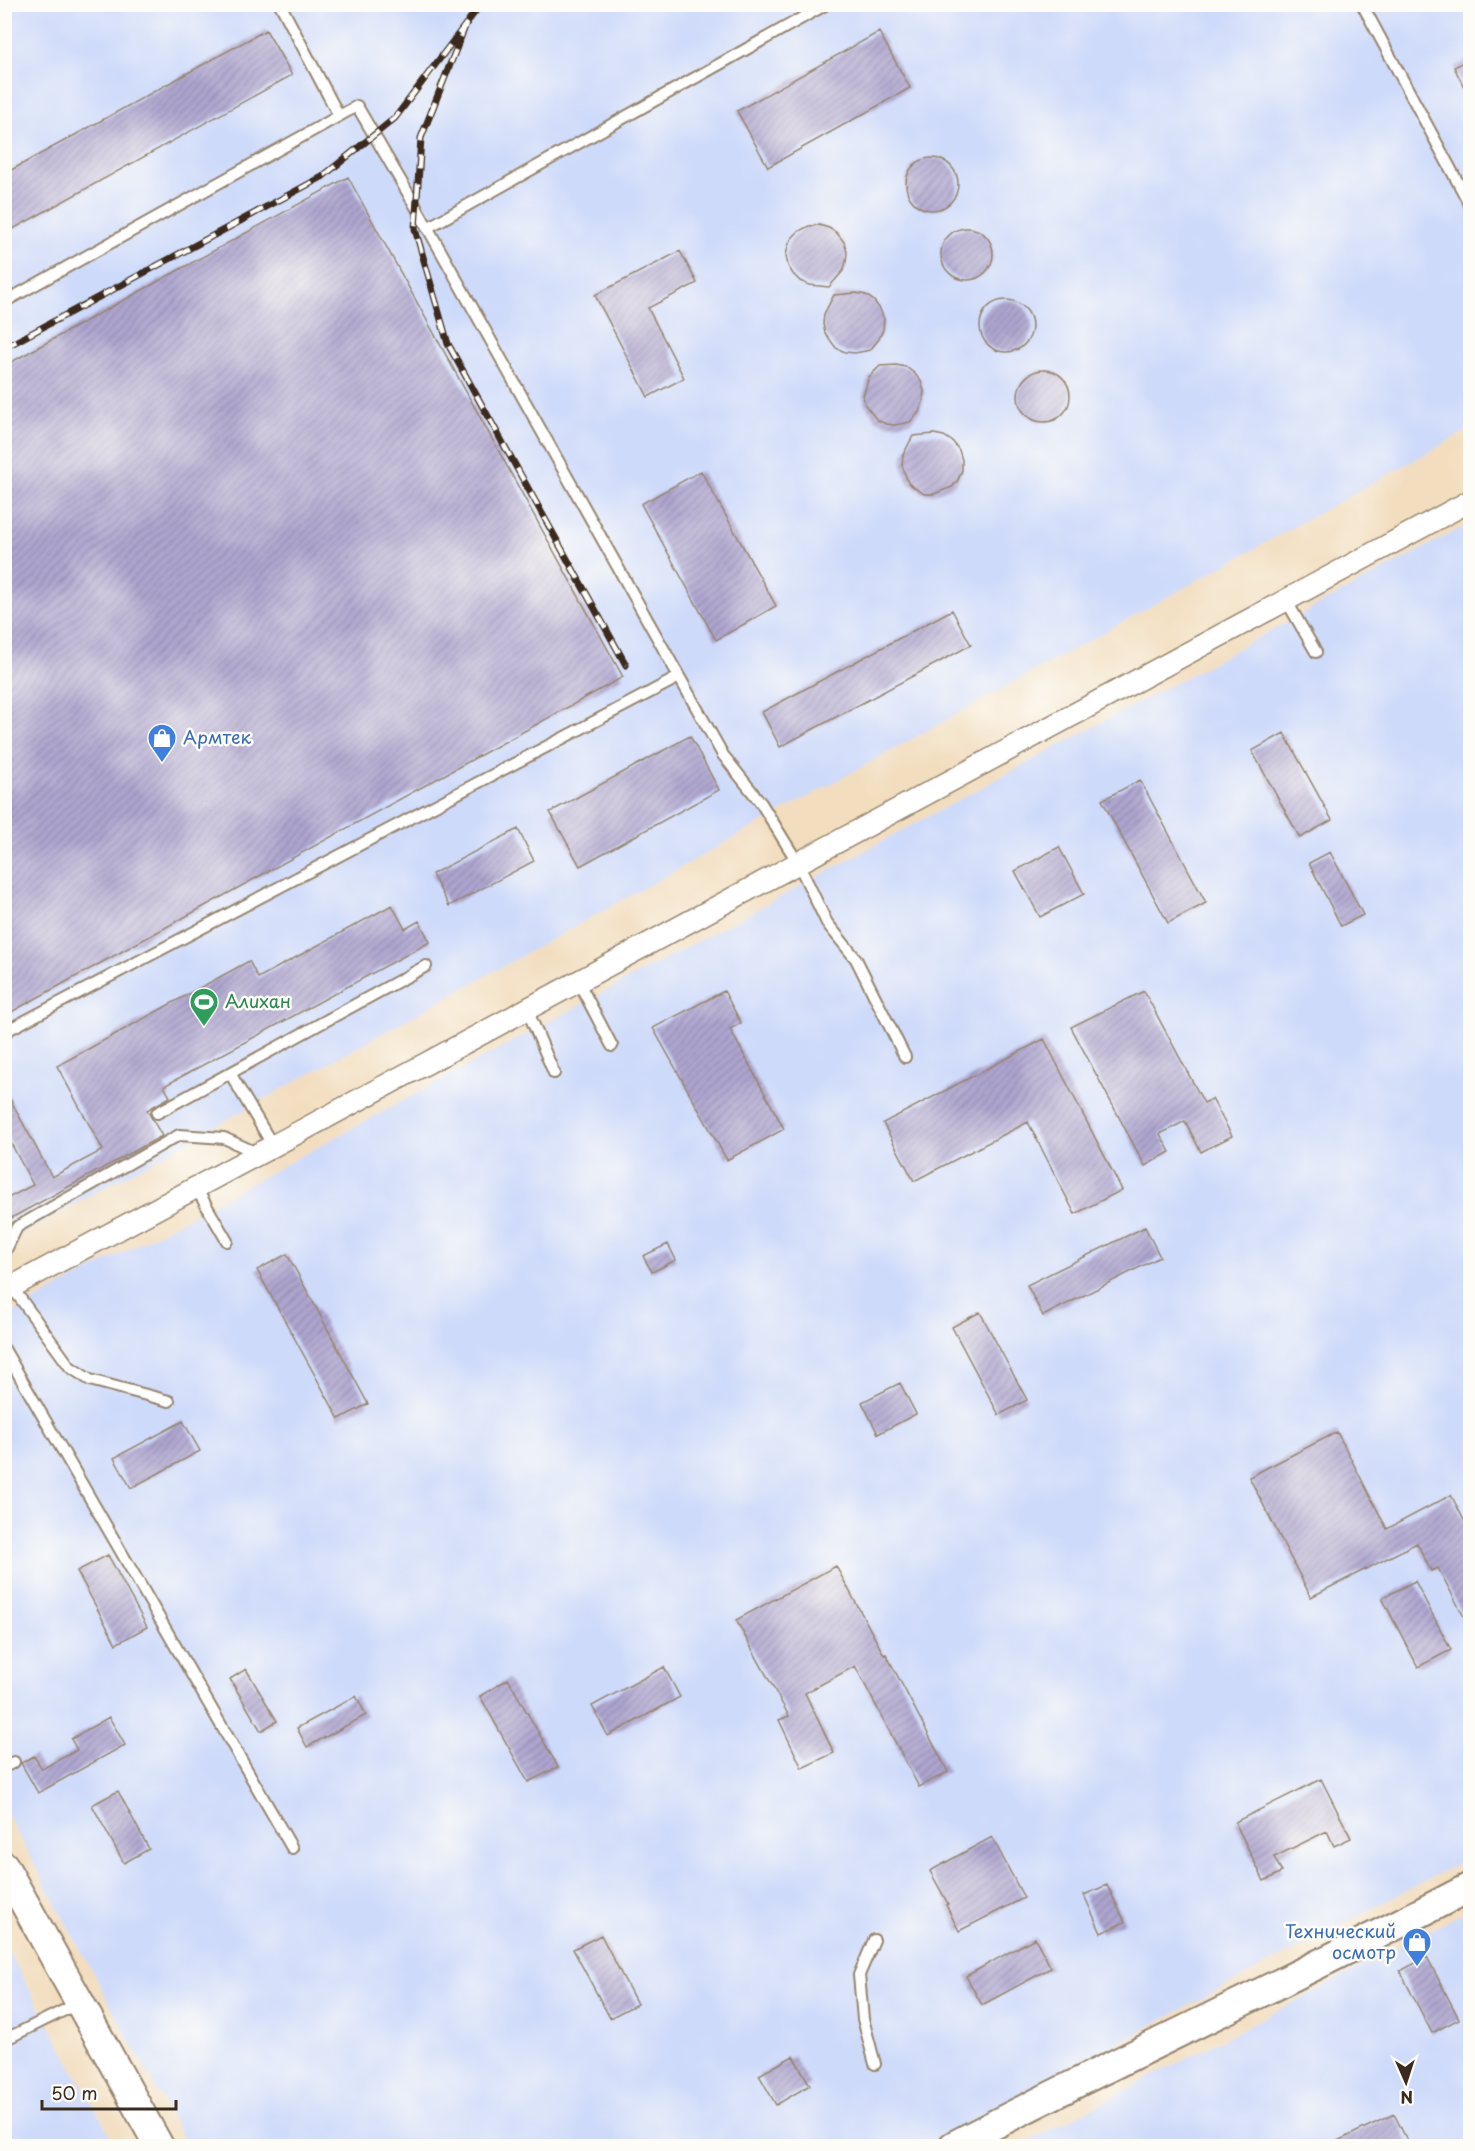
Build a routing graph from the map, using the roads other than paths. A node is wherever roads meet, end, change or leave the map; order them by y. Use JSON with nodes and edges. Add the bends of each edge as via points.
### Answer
{"nodes":[{"id":1,"x":280,"y":4,"type":"edge"},
{"id":2,"x":827,"y":4,"type":"edge"},
{"id":3,"x":1362,"y":4,"type":"edge"},
{"id":4,"x":339,"y":116,"type":"junction"},
{"id":5,"x":1470,"y":204,"type":"edge"},
{"id":6,"x":427,"y":228,"type":"junction"},
{"id":7,"x":4,"y":302,"type":"edge"},
{"id":8,"x":1470,"y":501,"type":"edge"},
{"id":9,"x":1286,"y":600,"type":"junction"},
{"id":10,"x":1316,"y":652,"type":"dead end"},
{"id":11,"x":679,"y":677,"type":"junction"},
{"id":12,"x":798,"y":863,"type":"junction"},
{"id":13,"x":426,"y":966,"type":"dead end"},
{"id":14,"x":578,"y":981,"type":"junction"},
{"id":15,"x":527,"y":1009,"type":"junction"},
{"id":16,"x":4,"y":1032,"type":"edge"},
{"id":17,"x":612,"y":1046,"type":"dead end"},
{"id":18,"x":905,"y":1057,"type":"dead end"},
{"id":19,"x":230,"y":1073,"type":"junction"},
{"id":20,"x":554,"y":1073,"type":"dead end"},
{"id":21,"x":157,"y":1113,"type":"dead end"},
{"id":22,"x":266,"y":1150,"type":"junction"},
{"id":23,"x":196,"y":1188,"type":"junction"},
{"id":24,"x":227,"y":1241,"type":"dead end"},
{"id":25,"x":4,"y":1254,"type":"edge"},
{"id":26,"x":8,"y":1289,"type":"edge"},
{"id":27,"x":4,"y":1349,"type":"edge"},
{"id":28,"x":169,"y":1401,"type":"dead end"},
{"id":29,"x":292,"y":1848,"type":"dead end"},
{"id":30,"x":4,"y":1866,"type":"edge"},
{"id":31,"x":1470,"y":1887,"type":"edge"},
{"id":32,"x":874,"y":1940,"type":"dead end"},
{"id":33,"x":80,"y":2003,"type":"junction"},
{"id":34,"x":4,"y":2040,"type":"edge"},
{"id":35,"x":875,"y":2064,"type":"dead end"},
{"id":36,"x":159,"y":2146,"type":"edge"},
{"id":37,"x":953,"y":2146,"type":"edge"}],
"edges":[{"from":1,"to":4,"type":"lane"},
{"from":2,"to":6,"type":"lane"},
{"from":3,"to":5,"type":"lane"},
{"from":4,"to":6,"type":"lane","via":[[357,106]]},
{"from":4,"to":7,"type":"lane"},
{"from":6,"to":11,"type":"lane"},
{"from":8,"to":9,"type":"street"},
{"from":9,"to":10,"type":"lane"},
{"from":9,"to":12,"type":"street"},
{"from":11,"to":12,"type":"lane","via":[[723,755],[761,803]]},
{"from":11,"to":16,"type":"lane"},
{"from":12,"to":14,"type":"street"},
{"from":12,"to":18,"type":"lane","via":[[827,923],[856,959]]},
{"from":13,"to":19,"type":"lane"},
{"from":14,"to":15,"type":"street"},
{"from":14,"to":17,"type":"lane"},
{"from":15,"to":20,"type":"lane"},
{"from":15,"to":22,"type":"street"},
{"from":19,"to":21,"type":"lane"},
{"from":19,"to":22,"type":"lane"},
{"from":22,"to":23,"type":"street"},
{"from":22,"to":25,"type":"lane","via":[[224,1138],[179,1135],[17,1227]]},
{"from":23,"to":24,"type":"lane"},
{"from":23,"to":26,"type":"street"},
{"from":26,"to":28,"type":"lane","via":[[70,1367],[90,1380]]},
{"from":27,"to":29,"type":"lane"},
{"from":30,"to":33,"type":"street"},
{"from":31,"to":37,"type":"street"},
{"from":32,"to":35,"type":"lane","via":[[859,1975],[863,2019]]},
{"from":33,"to":34,"type":"lane"},
{"from":33,"to":36,"type":"street"}]}
